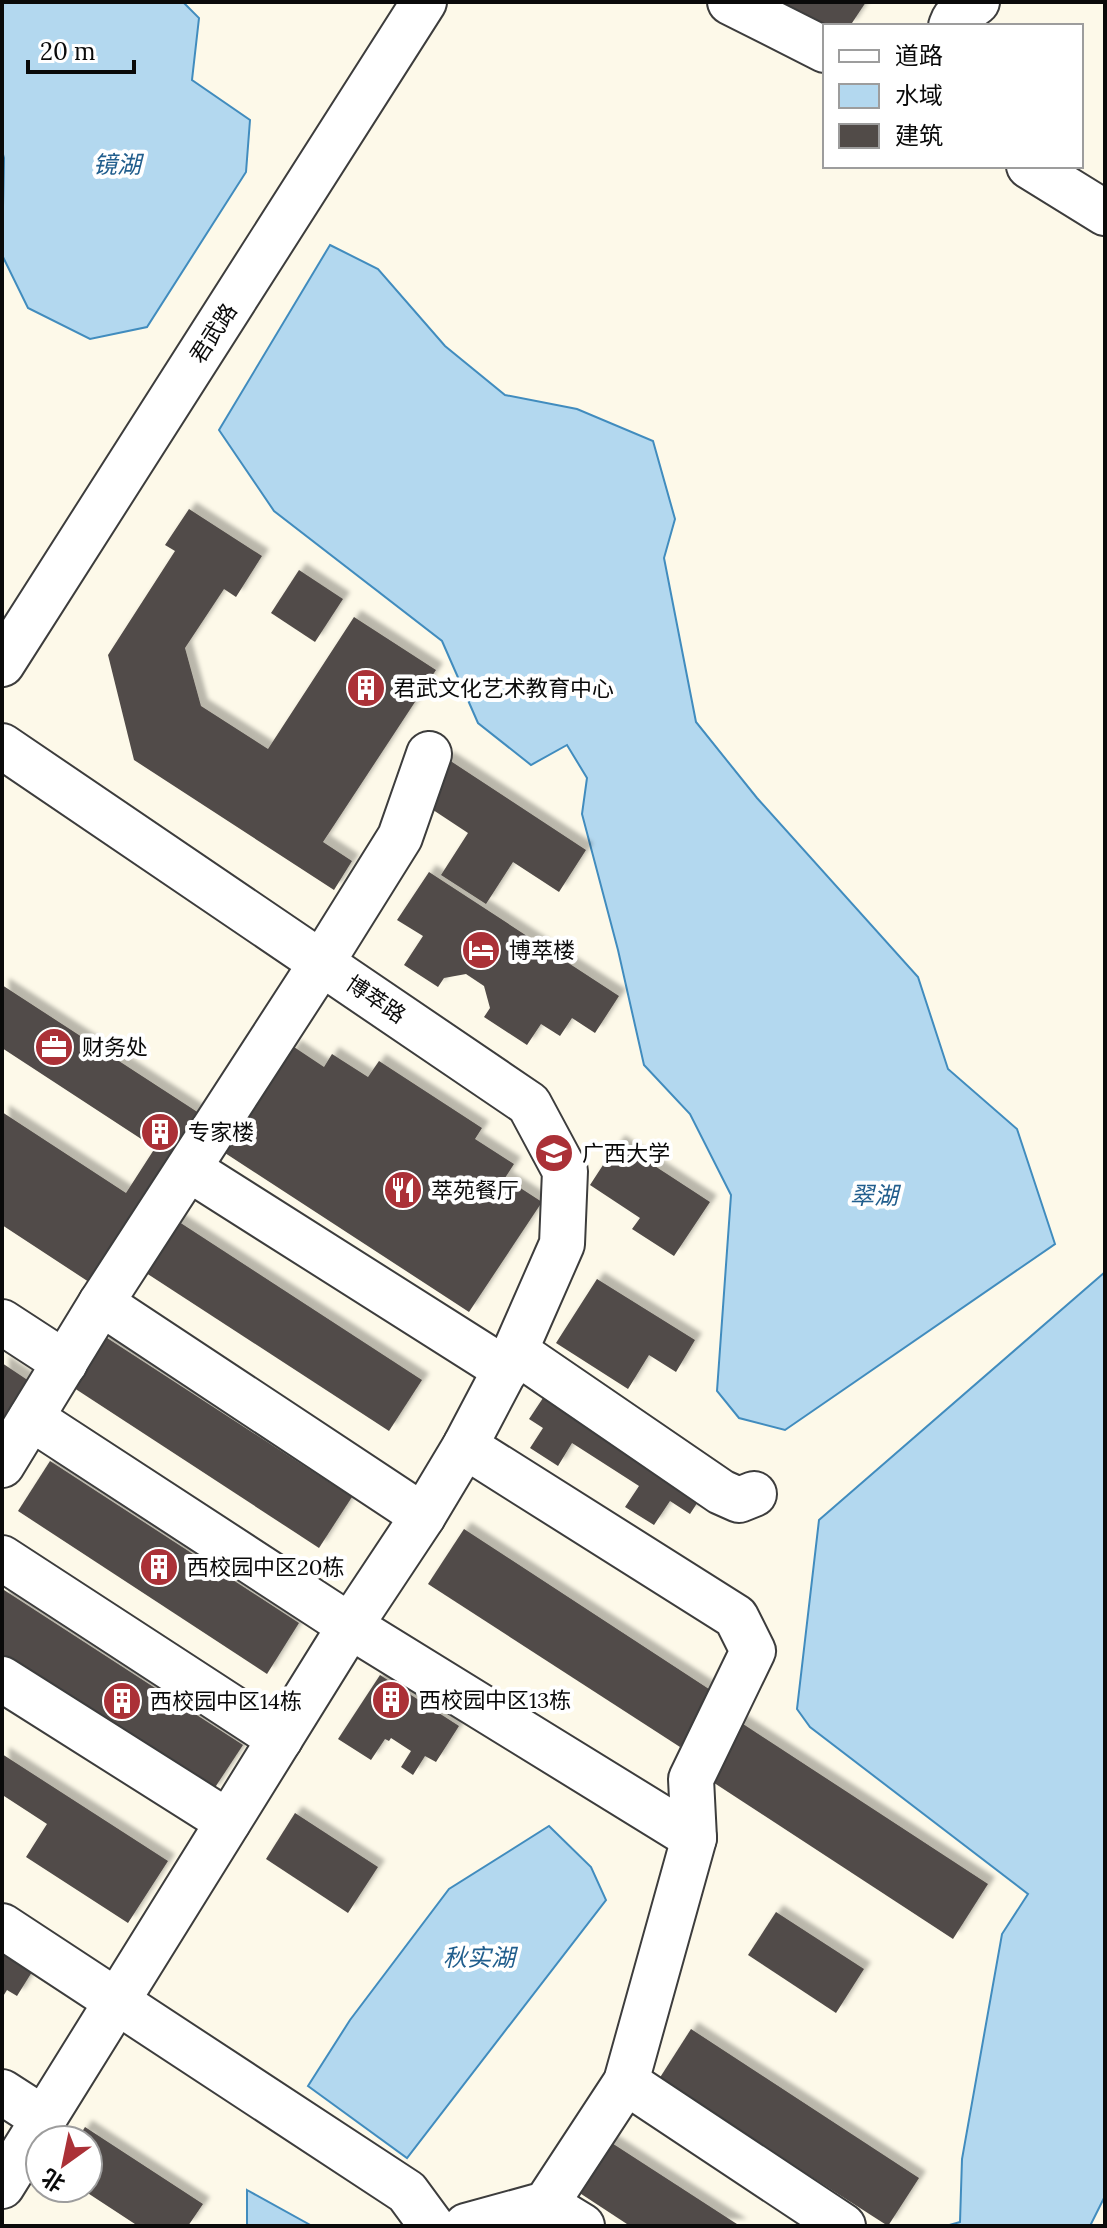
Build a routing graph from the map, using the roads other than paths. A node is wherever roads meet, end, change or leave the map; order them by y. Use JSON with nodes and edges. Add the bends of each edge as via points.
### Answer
{"nodes":[{"id":1,"x":424,"y":2,"type":"edge"},
{"id":2,"x":730,"y":2,"type":"edge"},
{"id":3,"x":977,"y":2,"type":"edge"},
{"id":4,"x":952,"y":24,"type":"edge"},
{"id":5,"x":823,"y":49,"type":"edge"},
{"id":6,"x":1032,"y":168,"type":"edge"},
{"id":7,"x":1105,"y":213,"type":"edge"},
{"id":8,"x":2,"y":664,"type":"edge"},
{"id":9,"x":2,"y":746,"type":"edge"},
{"id":10,"x":429,"y":754,"type":"dead end"},
{"id":11,"x":322,"y":962,"type":"junction"},
{"id":12,"x":189,"y":1169,"type":"junction"},
{"id":13,"x":101,"y":1303,"type":"junction"},
{"id":14,"x":2,"y":1322,"type":"edge"},
{"id":15,"x":510,"y":1360,"type":"junction"},
{"id":16,"x":65,"y":1363,"type":"junction"},
{"id":17,"x":31,"y":1418,"type":"junction"},
{"id":18,"x":465,"y":1446,"type":"junction"},
{"id":19,"x":2,"y":1465,"type":"edge"},
{"id":20,"x":754,"y":1494,"type":"dead end"},
{"id":21,"x":423,"y":1516,"type":"junction"},
{"id":22,"x":2,"y":1558,"type":"edge"},
{"id":23,"x":350,"y":1626,"type":"junction"},
{"id":24,"x":2,"y":1679,"type":"edge"},
{"id":25,"x":280,"y":1739,"type":"junction"},
{"id":26,"x":228,"y":1822,"type":"junction"},
{"id":27,"x":694,"y":1838,"type":"junction"},
{"id":28,"x":2,"y":1926,"type":"edge"},
{"id":29,"x":117,"y":2001,"type":"junction"},
{"id":30,"x":626,"y":2082,"type":"junction"},
{"id":31,"x":2,"y":2092,"type":"edge"},
{"id":32,"x":44,"y":2119,"type":"junction"},
{"id":33,"x":2,"y":2186,"type":"edge"},
{"id":34,"x":564,"y":2215,"type":"edge"},
{"id":35,"x":432,"y":2226,"type":"edge"},
{"id":36,"x":466,"y":2226,"type":"edge"},
{"id":37,"x":843,"y":2226,"type":"edge"}],
"edges":[{"from":1,"to":8,"type":"street","name":"君武路"},
{"from":2,"to":5,"type":"street"},
{"from":3,"to":4,"type":"street"},
{"from":6,"to":7,"type":"street"},
{"from":9,"to":11,"type":"street","name":"博萃路"},
{"from":10,"to":11,"type":"street","via":[[400,837]]},
{"from":11,"to":12,"type":"street"},
{"from":11,"to":15,"type":"street","name":"博萃路","via":[[529,1104],[565,1171],[562,1244]]},
{"from":12,"to":13,"type":"street"},
{"from":12,"to":15,"type":"street"},
{"from":13,"to":16,"type":"street"},
{"from":13,"to":21,"type":"street"},
{"from":14,"to":16,"type":"street"},
{"from":15,"to":18,"type":"street","name":"博萃路"},
{"from":15,"to":20,"type":"street","via":[[721,1492],[739,1500]]},
{"from":16,"to":17,"type":"street"},
{"from":17,"to":19,"type":"street"},
{"from":17,"to":23,"type":"street"},
{"from":18,"to":21,"type":"street","name":"博萃路"},
{"from":18,"to":27,"type":"street","via":[[736,1617],[753,1651],[691,1779]]},
{"from":21,"to":23,"type":"street","name":"博萃路"},
{"from":22,"to":25,"type":"street"},
{"from":23,"to":25,"type":"street","name":"博萃路"},
{"from":23,"to":27,"type":"street"},
{"from":24,"to":26,"type":"street"},
{"from":25,"to":26,"type":"street","name":"博萃路"},
{"from":26,"to":29,"type":"street","name":"博萃路"},
{"from":27,"to":30,"type":"street"},
{"from":28,"to":29,"type":"street"},
{"from":29,"to":32,"type":"street","name":"博萃路"},
{"from":29,"to":35,"type":"street","via":[[407,2192]]},
{"from":30,"to":34,"type":"street"},
{"from":30,"to":37,"type":"street"},
{"from":31,"to":32,"type":"street"},
{"from":32,"to":33,"type":"street","name":"博萃路"},
{"from":34,"to":36,"type":"street"}]}
